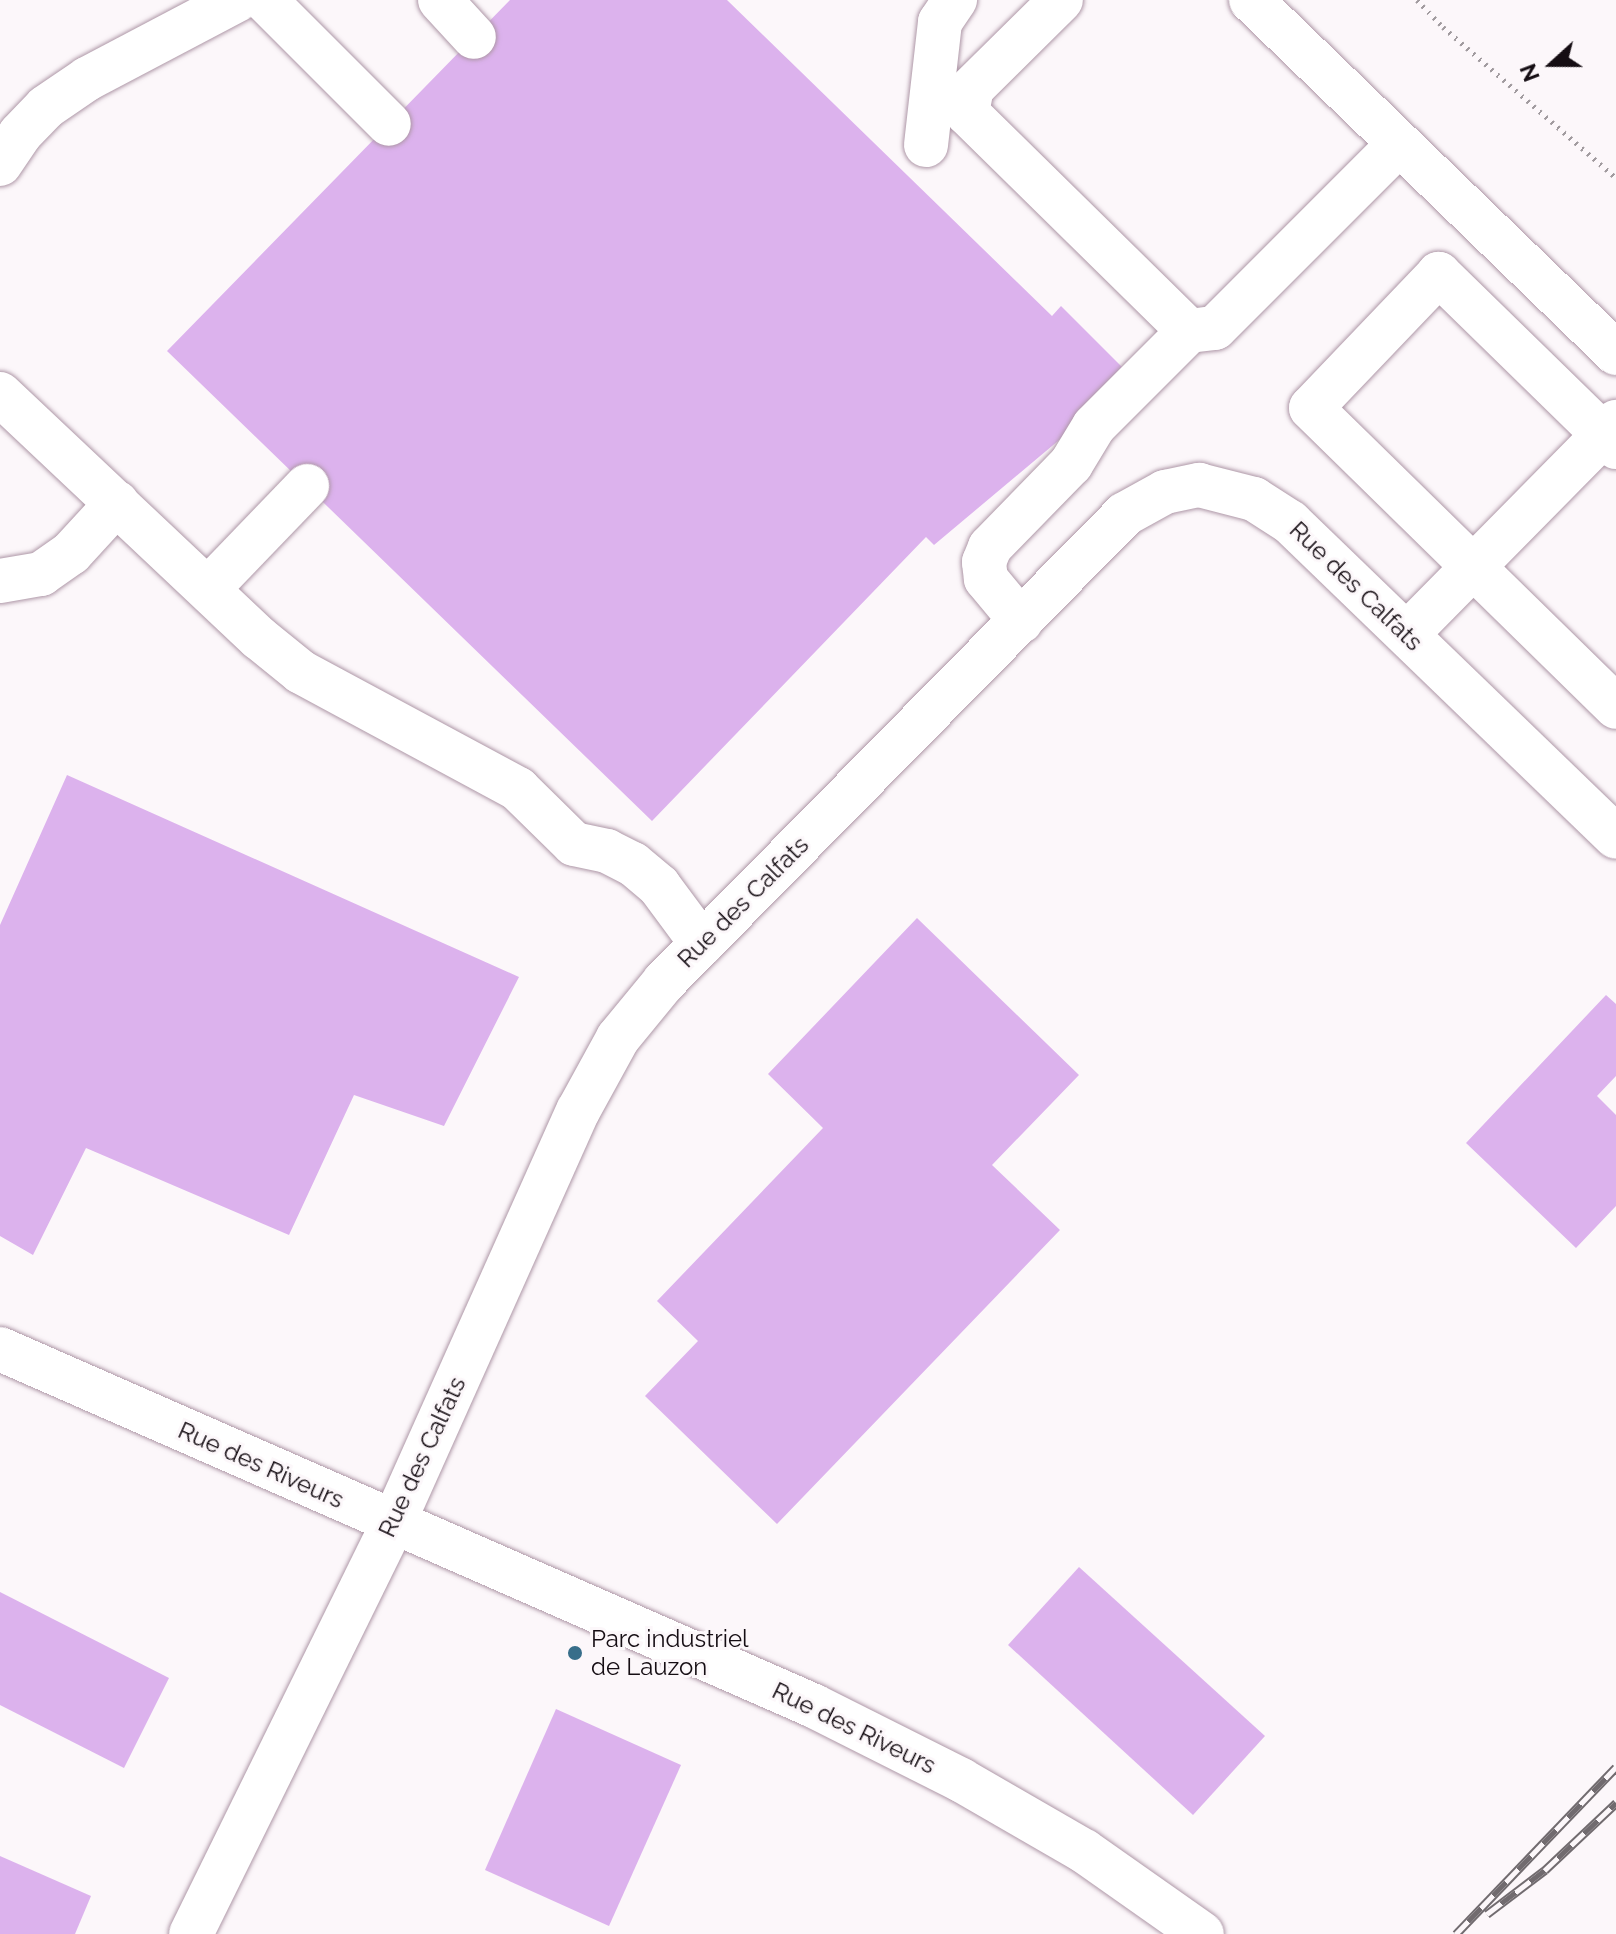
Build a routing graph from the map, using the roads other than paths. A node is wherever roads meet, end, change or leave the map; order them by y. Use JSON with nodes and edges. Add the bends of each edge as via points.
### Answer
{"nodes":[{"id":1,"x":237,"y":0,"type":"edge"},
{"id":2,"x":265,"y":0,"type":"edge"},
{"id":3,"x":440,"y":0,"type":"edge"},
{"id":4,"x":955,"y":0,"type":"edge"},
{"id":5,"x":1061,"y":0,"type":"edge"},
{"id":6,"x":1251,"y":0,"type":"edge"},
{"id":7,"x":474,"y":37,"type":"dead end"},
{"id":8,"x":389,"y":124,"type":"dead end"},
{"id":9,"x":1399,"y":144,"type":"junction"},
{"id":10,"x":926,"y":145,"type":"dead end"},
{"id":11,"x":0,"y":164,"type":"edge"},
{"id":12,"x":1189,"y":331,"type":"junction"},
{"id":13,"x":1616,"y":353,"type":"edge"},
{"id":14,"x":0,"y":394,"type":"edge"},
{"id":15,"x":1612,"y":434,"type":"edge"},
{"id":16,"x":307,"y":486,"type":"dead end"},
{"id":17,"x":117,"y":503,"type":"junction"},
{"id":18,"x":1473,"y":567,"type":"junction"},
{"id":19,"x":0,"y":581,"type":"edge"},
{"id":20,"x":208,"y":589,"type":"junction"},
{"id":21,"x":1021,"y":621,"type":"junction"},
{"id":22,"x":1407,"y":634,"type":"junction"},
{"id":23,"x":1616,"y":707,"type":"edge"},
{"id":24,"x":1616,"y":837,"type":"edge"},
{"id":25,"x":702,"y":944,"type":"junction"},
{"id":26,"x":0,"y":1349,"type":"edge"},
{"id":27,"x":393,"y":1524,"type":"junction"},
{"id":28,"x":191,"y":1934,"type":"edge"},
{"id":29,"x":1202,"y":1934,"type":"edge"}],
"edges":[{"from":1,"to":11,"type":"street","via":[[87,79],[46,107]]},
{"from":2,"to":8,"type":"street"},
{"from":3,"to":7,"type":"street"},
{"from":4,"to":10,"type":"street","via":[[940,22]]},
{"from":5,"to":12,"type":"street","via":[[972,88],[967,113]]},
{"from":6,"to":9,"type":"street"},
{"from":9,"to":12,"type":"street","via":[[1215,328]]},
{"from":9,"to":13,"type":"street"},
{"from":12,"to":21,"type":"street","via":[[1094,426],[1071,464],[990,547],[984,562],[986,579]]},
{"from":14,"to":17,"type":"street"},
{"from":15,"to":18,"type":"street"},
{"from":15,"to":18,"type":"street","via":[[1439,274],[1311,408]]},
{"from":16,"to":20,"type":"street"},
{"from":17,"to":19,"type":"street","via":[[71,553],[41,574]]},
{"from":17,"to":20,"type":"street"},
{"from":18,"to":22,"type":"street"},
{"from":18,"to":23,"type":"street"},
{"from":20,"to":25,"type":"street","via":[[301,672],[518,789],[574,844],[633,864],[659,886]]},
{"from":21,"to":22,"type":"street","name":"Rue des Calfats","via":[[1125,514],[1165,492],[1199,485],[1254,499],[1290,522]]},
{"from":21,"to":25,"type":"street","name":"Rue des Calfats"},
{"from":22,"to":24,"type":"street","name":"Rue des Calfats"},
{"from":25,"to":27,"type":"street","name":"Rue des Calfats","via":[[618,1038],[578,1111]]},
{"from":26,"to":27,"type":"street","name":"Rue des Riveurs"},
{"from":27,"to":28,"type":"street","name":"Rue des Calfats"},
{"from":27,"to":29,"type":"street","name":"Rue des Riveurs","via":[[841,1719],[1084,1851]]}]}
